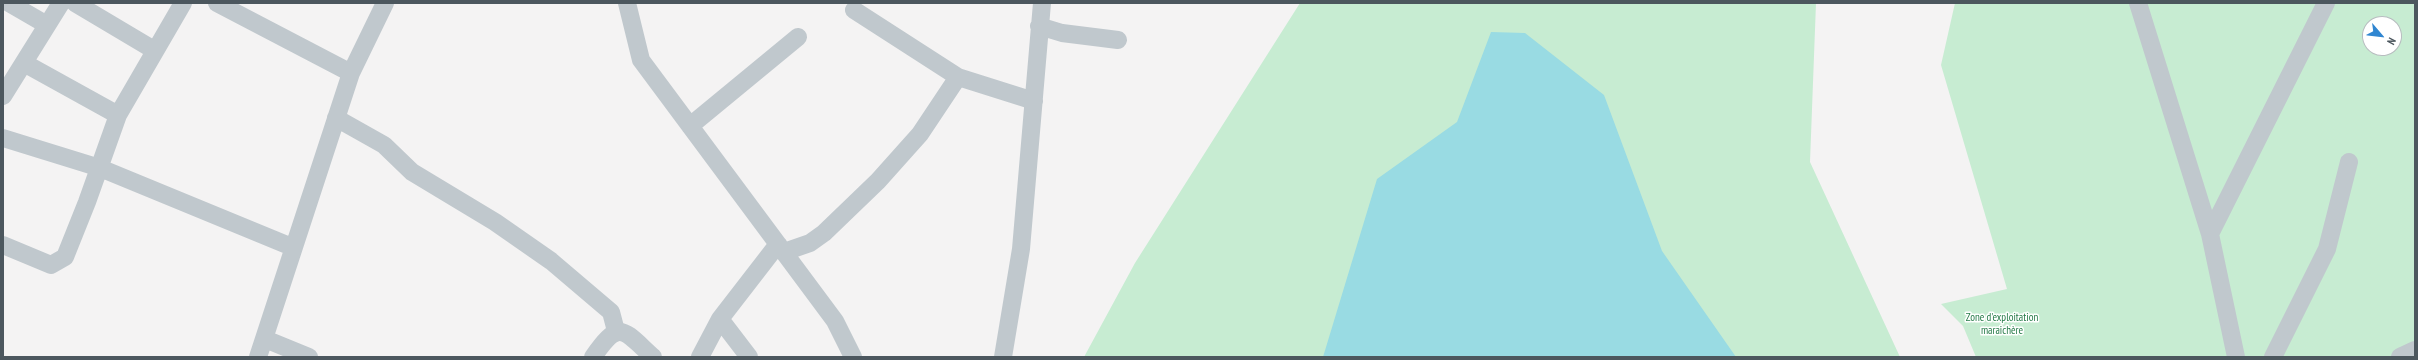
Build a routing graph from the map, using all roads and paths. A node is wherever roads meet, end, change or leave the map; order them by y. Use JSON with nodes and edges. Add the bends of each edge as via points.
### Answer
{"nodes":[{"id":1,"x":9,"y":3,"type":"edge"},
{"id":2,"x":61,"y":3,"type":"edge"},
{"id":3,"x":75,"y":3,"type":"edge"},
{"id":4,"x":183,"y":3,"type":"edge"},
{"id":5,"x":217,"y":3,"type":"edge"},
{"id":6,"x":385,"y":3,"type":"edge"},
{"id":7,"x":627,"y":3,"type":"edge"},
{"id":8,"x":1042,"y":3,"type":"edge"},
{"id":9,"x":2138,"y":3,"type":"edge"},
{"id":10,"x":2326,"y":3,"type":"edge"},
{"id":11,"x":854,"y":10,"type":"dead end"},
{"id":12,"x":47,"y":25,"type":"junction"},
{"id":13,"x":1039,"y":26,"type":"junction"},
{"id":14,"x":798,"y":37,"type":"dead end"},
{"id":15,"x":1118,"y":40,"type":"dead end"},
{"id":16,"x":154,"y":50,"type":"junction"},
{"id":17,"x":24,"y":63,"type":"junction"},
{"id":18,"x":350,"y":74,"type":"junction"},
{"id":19,"x":958,"y":76,"type":"junction"},
{"id":20,"x":3,"y":96,"type":"edge"},
{"id":21,"x":1034,"y":100,"type":"junction"},
{"id":22,"x":118,"y":115,"type":"junction"},
{"id":23,"x":336,"y":118,"type":"junction"},
{"id":24,"x":690,"y":126,"type":"junction"},
{"id":25,"x":3,"y":138,"type":"edge"},
{"id":26,"x":2349,"y":162,"type":"dead end"},
{"id":27,"x":100,"y":168,"type":"junction"},
{"id":28,"x":2210,"y":234,"type":"junction"},
{"id":29,"x":3,"y":245,"type":"edge"},
{"id":30,"x":292,"y":247,"type":"junction"},
{"id":31,"x":781,"y":248,"type":"junction"},
{"id":32,"x":720,"y":319,"type":"junction"},
{"id":33,"x":616,"y":331,"type":"junction"},
{"id":34,"x":265,"y":339,"type":"junction"},
{"id":35,"x":2415,"y":350,"type":"edge"},
{"id":36,"x":258,"y":357,"type":"edge"},
{"id":37,"x":309,"y":357,"type":"edge"},
{"id":38,"x":593,"y":357,"type":"edge"},
{"id":39,"x":653,"y":357,"type":"edge"},
{"id":40,"x":700,"y":357,"type":"edge"},
{"id":41,"x":748,"y":357,"type":"edge"},
{"id":42,"x":853,"y":357,"type":"edge"},
{"id":43,"x":1003,"y":357,"type":"edge"},
{"id":44,"x":2236,"y":357,"type":"edge"},
{"id":45,"x":2273,"y":357,"type":"edge"},
{"id":46,"x":2400,"y":357,"type":"edge"}],
"edges":[{"from":1,"to":12,"type":"street"},
{"from":2,"to":12,"type":"street"},
{"from":3,"to":16,"type":"street"},
{"from":4,"to":16,"type":"street"},
{"from":5,"to":18,"type":"street"},
{"from":6,"to":18,"type":"street"},
{"from":7,"to":24,"type":"street","via":[[641,60]]},
{"from":8,"to":13,"type":"street"},
{"from":9,"to":28,"type":"street"},
{"from":10,"to":28,"type":"street"},
{"from":11,"to":19,"type":"street"},
{"from":12,"to":17,"type":"street"},
{"from":13,"to":15,"type":"street","via":[[1062,33]]},
{"from":13,"to":21,"type":"street"},
{"from":14,"to":24,"type":"street"},
{"from":16,"to":22,"type":"street"},
{"from":17,"to":20,"type":"street"},
{"from":17,"to":22,"type":"street"},
{"from":18,"to":23,"type":"street"},
{"from":19,"to":21,"type":"street"},
{"from":19,"to":31,"type":"street","via":[[920,134],[878,181],[824,233],[810,243]]},
{"from":21,"to":43,"type":"street","via":[[1021,249]]},
{"from":22,"to":27,"type":"street"},
{"from":23,"to":30,"type":"street"},
{"from":23,"to":33,"type":"street","via":[[384,145],[412,172],[495,222],[551,261],[611,312]]},
{"from":24,"to":31,"type":"street"},
{"from":25,"to":27,"type":"street"},
{"from":26,"to":45,"type":"street","via":[[2327,249]]},
{"from":27,"to":29,"type":"street","via":[[65,256],[51,265]]},
{"from":27,"to":30,"type":"street"},
{"from":28,"to":44,"type":"street"},
{"from":30,"to":34,"type":"street"},
{"from":31,"to":32,"type":"street"},
{"from":31,"to":42,"type":"street","via":[[835,321]]},
{"from":32,"to":40,"type":"street"},
{"from":32,"to":41,"type":"street"},
{"from":33,"to":38,"type":"street","via":[[606,337]]},
{"from":33,"to":39,"type":"street","via":[[624,332]]},
{"from":34,"to":36,"type":"street"},
{"from":34,"to":37,"type":"street"},
{"from":35,"to":46,"type":"street"}]}
